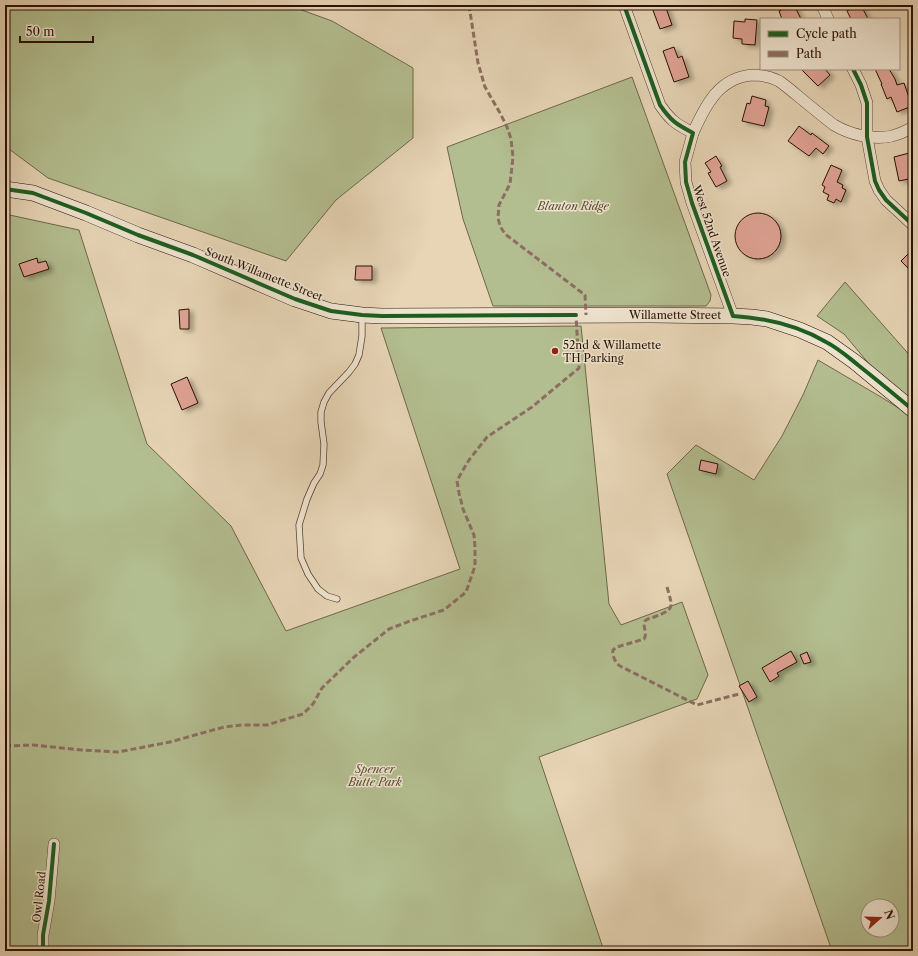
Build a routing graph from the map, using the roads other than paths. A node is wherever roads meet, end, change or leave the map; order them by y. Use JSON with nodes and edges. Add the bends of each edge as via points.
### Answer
{"nodes":[{"id":1,"x":624,"y":5,"type":"edge"},
{"id":2,"x":822,"y":5,"type":"edge"},
{"id":3,"x":828,"y":18,"type":"edge"},
{"id":4,"x":854,"y":70,"type":"edge"},
{"id":5,"x":913,"y":127,"type":"edge"},
{"id":6,"x":693,"y":133,"type":"junction"},
{"id":7,"x":867,"y":136,"type":"junction"},
{"id":8,"x":5,"y":189,"type":"edge"},
{"id":9,"x":913,"y":226,"type":"edge"},
{"id":10,"x":362,"y":315,"type":"junction"},
{"id":11,"x":576,"y":315,"type":"joint"},
{"id":12,"x":733,"y":316,"type":"junction"},
{"id":13,"x":913,"y":410,"type":"edge"},
{"id":14,"x":337,"y":599,"type":"dead end"},
{"id":15,"x":54,"y":844,"type":"dead end"},
{"id":16,"x":43,"y":951,"type":"edge"}],
"edges":[{"from":1,"to":6,"type":"street","via":[[660,104],[672,121]]},
{"from":2,"to":3,"type":"street"},
{"from":4,"to":7,"type":"street","via":[[867,103]]},
{"from":5,"to":7,"type":"street","name":"West 52nd Avenue","via":[[893,136]]},
{"from":6,"to":7,"type":"street","name":"West 52nd Avenue","via":[[710,99],[723,85],[738,77],[762,75],[784,84],[826,120],[842,130]]},
{"from":6,"to":12,"type":"street","name":"West 52nd Avenue","via":[[685,162],[687,187]]},
{"from":7,"to":9,"type":"street","via":[[872,171],[879,190]]},
{"from":8,"to":10,"type":"main road","name":"South Willamette Street","via":[[34,193],[193,255],[295,299],[331,311]]},
{"from":10,"to":11,"type":"main road","name":"South Willamette Street"},
{"from":10,"to":14,"type":"lane","via":[[362,336],[357,360],[324,402],[321,412],[323,465],[307,499],[299,525],[301,558],[308,574],[318,589],[327,596]]},
{"from":11,"to":12,"type":"main road","name":"Willamette Street"},
{"from":12,"to":13,"type":"main road","name":"Willamette Street","via":[[767,319],[827,342]]},
{"from":15,"to":16,"type":"street","name":"Owl Road"}]}
